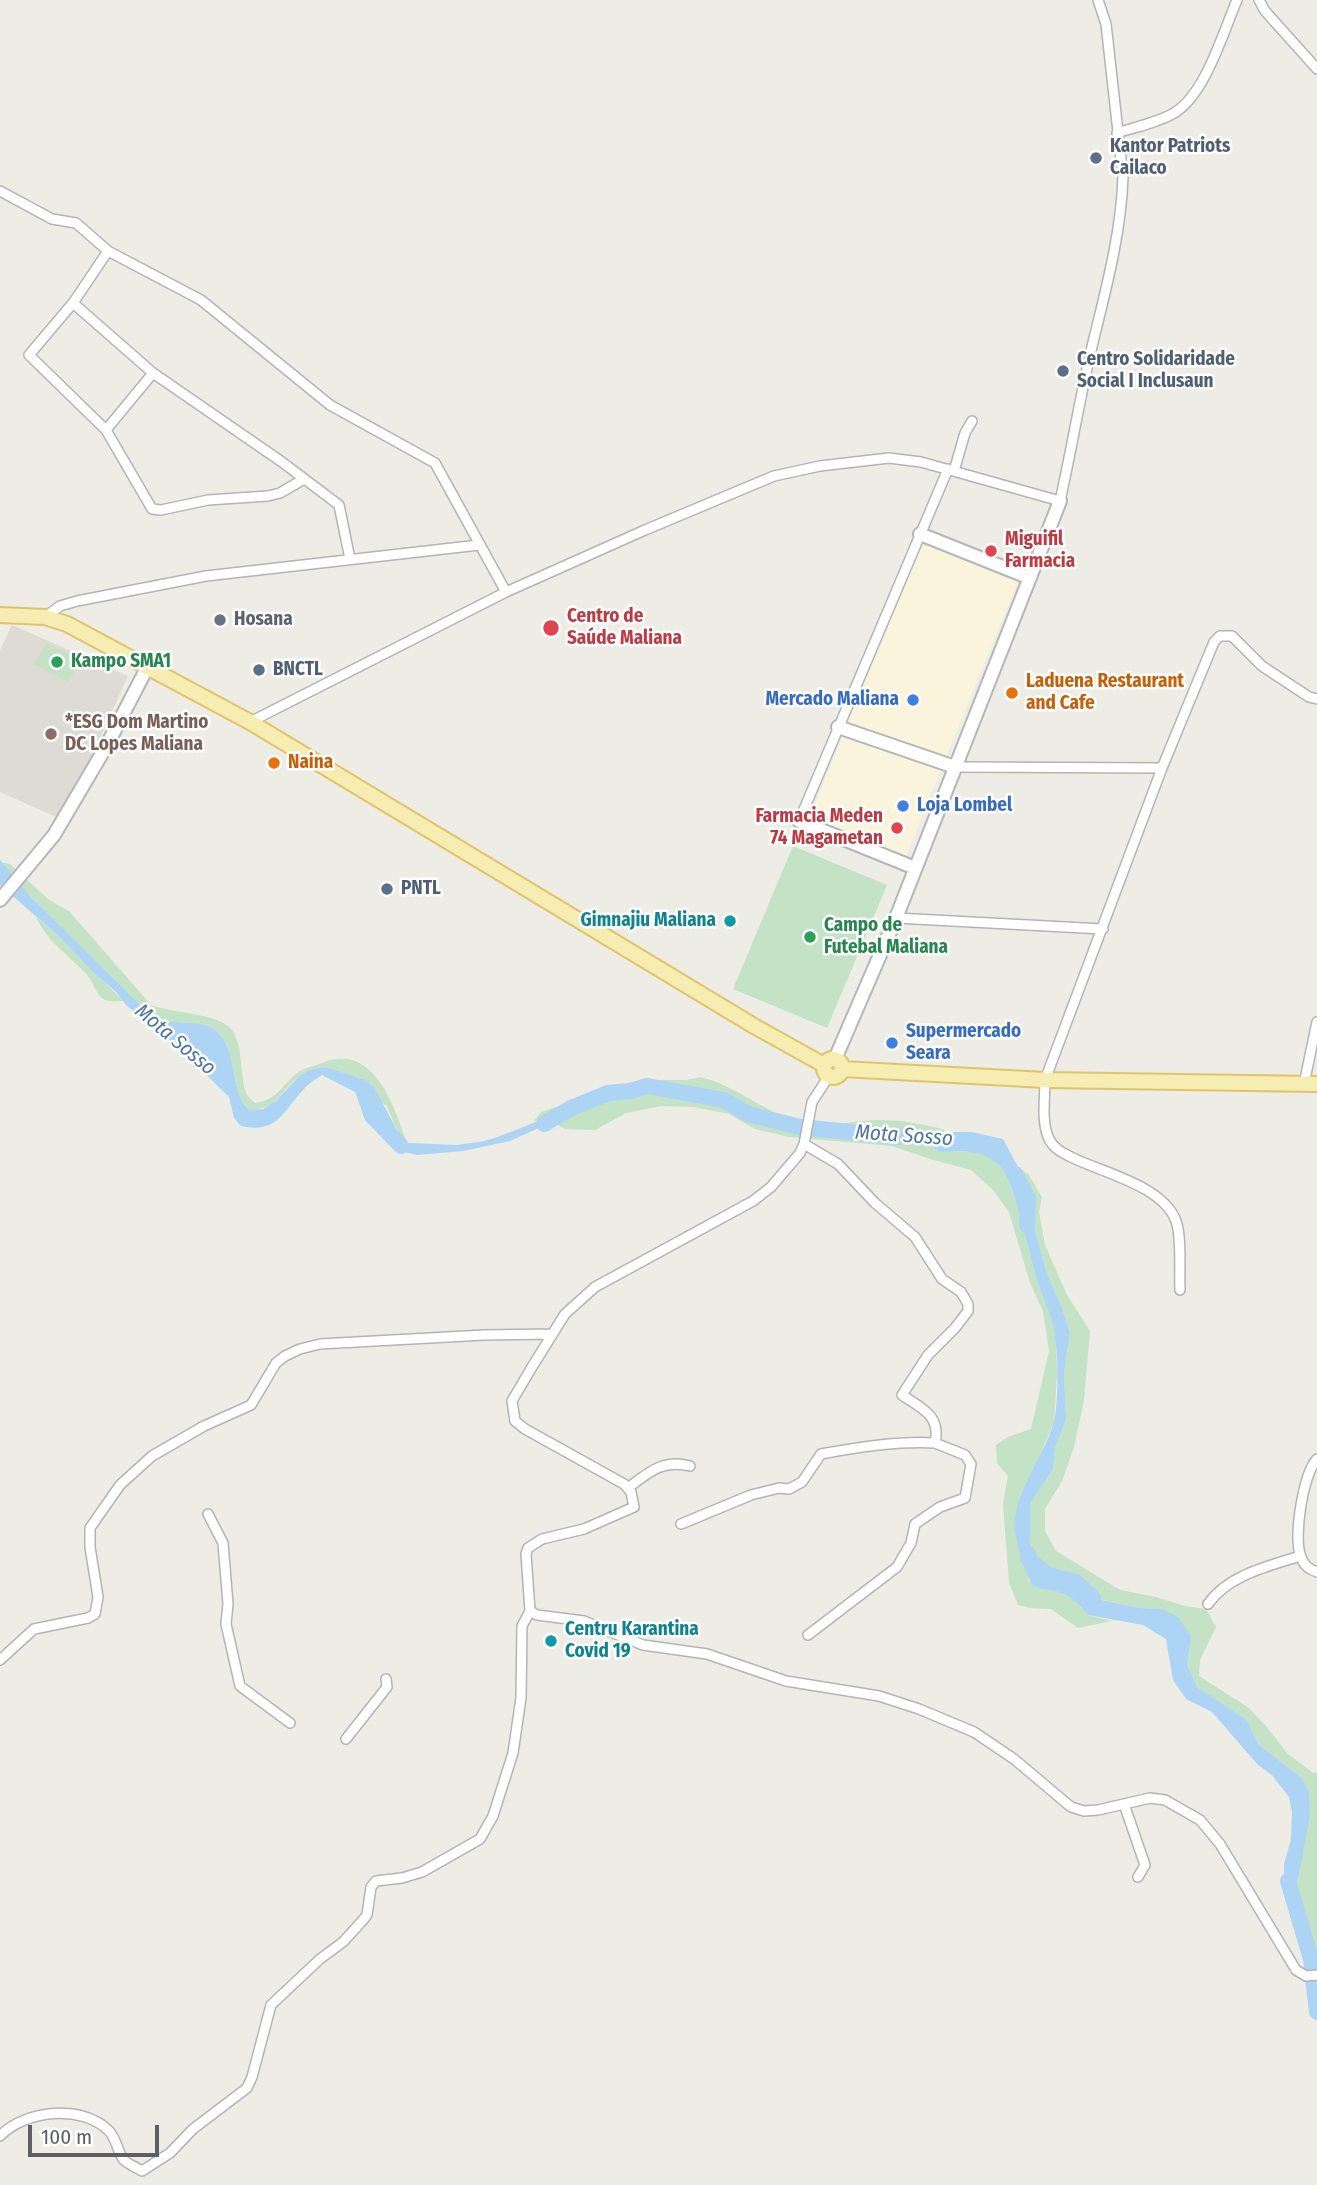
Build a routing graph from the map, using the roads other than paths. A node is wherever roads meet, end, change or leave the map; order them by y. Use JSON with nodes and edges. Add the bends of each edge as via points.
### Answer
{"nodes":[{"id":1,"x":1098,"y":0,"type":"edge"},
{"id":2,"x":1237,"y":0,"type":"edge"},
{"id":3,"x":1259,"y":0,"type":"edge"},
{"id":4,"x":1317,"y":69,"type":"edge"},
{"id":5,"x":1117,"y":133,"type":"junction"},
{"id":6,"x":0,"y":191,"type":"edge"},
{"id":7,"x":108,"y":251,"type":"junction"},
{"id":8,"x":73,"y":303,"type":"junction"},
{"id":9,"x":153,"y":373,"type":"junction"},
{"id":10,"x":972,"y":421,"type":"dead end"},
{"id":11,"x":106,"y":430,"type":"junction"},
{"id":12,"x":951,"y":470,"type":"junction"},
{"id":13,"x":303,"y":479,"type":"junction"},
{"id":14,"x":1060,"y":501,"type":"junction"},
{"id":15,"x":920,"y":534,"type":"junction"},
{"id":16,"x":479,"y":545,"type":"junction"},
{"id":17,"x":351,"y":559,"type":"junction"},
{"id":18,"x":1030,"y":578,"type":"junction"},
{"id":19,"x":506,"y":592,"type":"junction"},
{"id":20,"x":0,"y":615,"type":"edge"},
{"id":21,"x":45,"y":617,"type":"junction"},
{"id":22,"x":148,"y":666,"type":"junction"},
{"id":23,"x":1317,"y":699,"type":"edge"},
{"id":24,"x":250,"y":722,"type":"junction"},
{"id":25,"x":838,"y":727,"type":"junction"},
{"id":26,"x":955,"y":767,"type":"junction"},
{"id":27,"x":1162,"y":768,"type":"junction"},
{"id":28,"x":799,"y":821,"type":"joint"},
{"id":29,"x":915,"y":869,"type":"junction"},
{"id":30,"x":0,"y":900,"type":"edge"},
{"id":31,"x":896,"y":918,"type":"junction"},
{"id":32,"x":1103,"y":929,"type":"junction"},
{"id":33,"x":1317,"y":1022,"type":"edge"},
{"id":34,"x":833,"y":1067,"type":"junction"},
{"id":35,"x":1045,"y":1080,"type":"junction"},
{"id":36,"x":1310,"y":1084,"type":"edge"},
{"id":37,"x":804,"y":1144,"type":"junction"},
{"id":38,"x":1180,"y":1290,"type":"dead end"},
{"id":39,"x":552,"y":1334,"type":"junction"},
{"id":40,"x":935,"y":1443,"type":"junction"},
{"id":41,"x":1317,"y":1459,"type":"edge"},
{"id":42,"x":690,"y":1466,"type":"dead end"},
{"id":43,"x":628,"y":1488,"type":"junction"},
{"id":44,"x":208,"y":1514,"type":"dead end"},
{"id":45,"x":681,"y":1524,"type":"dead end"},
{"id":46,"x":1300,"y":1556,"type":"junction"},
{"id":47,"x":1317,"y":1572,"type":"edge"},
{"id":48,"x":1208,"y":1604,"type":"dead end"},
{"id":49,"x":530,"y":1611,"type":"junction"},
{"id":50,"x":808,"y":1635,"type":"dead end"},
{"id":51,"x":0,"y":1660,"type":"edge"},
{"id":52,"x":386,"y":1679,"type":"dead end"},
{"id":53,"x":290,"y":1723,"type":"dead end"},
{"id":54,"x":346,"y":1739,"type":"dead end"},
{"id":55,"x":1124,"y":1804,"type":"junction"},
{"id":56,"x":1138,"y":1877,"type":"dead end"},
{"id":57,"x":1317,"y":1975,"type":"edge"},
{"id":58,"x":0,"y":2136,"type":"edge"}],
"edges":[{"from":1,"to":5,"type":"street","via":[[1106,24]]},
{"from":2,"to":5,"type":"street","via":[[1193,96],[1175,113]]},
{"from":3,"to":4,"type":"street"},
{"from":5,"to":14,"type":"street","via":[[1123,177],[1118,232]]},
{"from":6,"to":7,"type":"street","via":[[52,219],[76,223]]},
{"from":7,"to":8,"type":"street"},
{"from":7,"to":16,"type":"street","via":[[201,300],[330,405],[435,463]]},
{"from":8,"to":9,"type":"street"},
{"from":8,"to":11,"type":"street","via":[[29,355]]},
{"from":9,"to":11,"type":"street"},
{"from":9,"to":13,"type":"street"},
{"from":10,"to":12,"type":"street"},
{"from":11,"to":13,"type":"street","via":[[152,509],[268,496]]},
{"from":12,"to":14,"type":"street"},
{"from":12,"to":15,"type":"street"},
{"from":12,"to":19,"type":"street","via":[[889,458],[774,476]]},
{"from":13,"to":17,"type":"street","via":[[339,505]]},
{"from":14,"to":18,"type":"street"},
{"from":15,"to":18,"type":"street"},
{"from":15,"to":25,"type":"street"},
{"from":16,"to":17,"type":"street"},
{"from":16,"to":19,"type":"street"},
{"from":17,"to":21,"type":"street","via":[[206,576],[77,601]]},
{"from":18,"to":26,"type":"street"},
{"from":19,"to":24,"type":"street"},
{"from":20,"to":21,"type":"main road"},
{"from":21,"to":22,"type":"main road"},
{"from":22,"to":24,"type":"main road"},
{"from":22,"to":30,"type":"street","via":[[54,835]]},
{"from":23,"to":27,"type":"street","via":[[1262,666],[1232,636],[1220,636]]},
{"from":24,"to":34,"type":"main road","via":[[754,1026]]},
{"from":25,"to":26,"type":"street"},
{"from":25,"to":28,"type":"street"},
{"from":26,"to":27,"type":"street"},
{"from":26,"to":29,"type":"street"},
{"from":27,"to":32,"type":"street"},
{"from":28,"to":29,"type":"street"},
{"from":29,"to":31,"type":"street"},
{"from":31,"to":32,"type":"street"},
{"from":31,"to":34,"type":"street"},
{"from":32,"to":35,"type":"street"},
{"from":33,"to":36,"type":"street"},
{"from":34,"to":35,"type":"main road"},
{"from":34,"to":37,"type":"street","via":[[812,1102]]},
{"from":35,"to":36,"type":"main road"},
{"from":35,"to":38,"type":"street","via":[[1045,1128],[1056,1149],[1152,1191],[1169,1209],[1176,1222]]},
{"from":37,"to":39,"type":"street","via":[[771,1187],[753,1201],[595,1287],[565,1314]]},
{"from":37,"to":40,"type":"street","via":[[838,1164],[915,1237],[932,1267],[968,1304],[968,1311],[928,1355],[902,1395],[934,1420],[938,1429]]},
{"from":39,"to":43,"type":"street","via":[[512,1401],[515,1421]]},
{"from":39,"to":51,"type":"street","via":[[320,1344],[285,1356],[251,1405],[152,1456],[120,1485],[90,1528],[98,1597],[95,1614],[34,1629]]},
{"from":40,"to":45,"type":"street","via":[[863,1446],[821,1454],[802,1482],[789,1489],[751,1494]]},
{"from":40,"to":50,"type":"street","via":[[965,1455],[971,1464],[965,1498],[940,1507],[915,1524],[911,1543],[897,1567]]},
{"from":41,"to":46,"type":"street","via":[[1306,1477]]},
{"from":42,"to":43,"type":"street","via":[[665,1464]]},
{"from":43,"to":49,"type":"street","via":[[634,1507],[528,1548]]},
{"from":44,"to":53,"type":"street","via":[[223,1543],[226,1624],[240,1686]]},
{"from":46,"to":47,"type":"street"},
{"from":46,"to":48,"type":"street","via":[[1250,1571]]},
{"from":49,"to":55,"type":"street","via":[[584,1621],[643,1645],[707,1654],[786,1681],[909,1705],[974,1732],[1071,1807],[1084,1811]]},
{"from":49,"to":58,"type":"street","via":[[522,1626],[521,1698],[513,1753],[504,1789],[485,1831],[480,1839],[422,1871],[376,1881],[363,1920],[271,2005],[247,2088],[142,2171],[125,2161],[110,2132],[94,2119],[57,2114],[36,2117]]},
{"from":52,"to":54,"type":"street","via":[[387,1687]]},
{"from":55,"to":56,"type":"street","via":[[1145,1865]]},
{"from":55,"to":57,"type":"street","via":[[1150,1797],[1165,1800],[1200,1821],[1227,1856],[1296,1970],[1306,1976]]}]}
